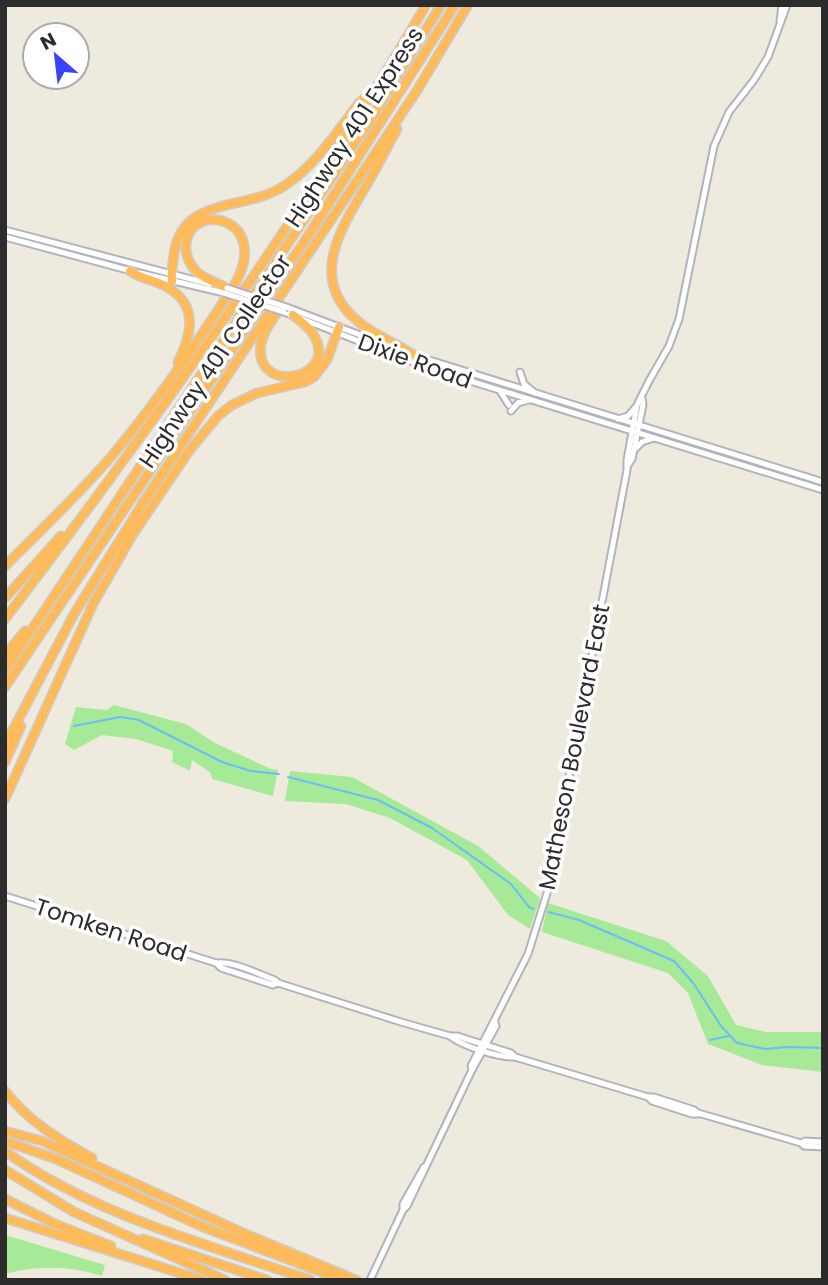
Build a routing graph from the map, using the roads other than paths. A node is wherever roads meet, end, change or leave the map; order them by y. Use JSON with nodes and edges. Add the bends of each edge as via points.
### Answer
{"nodes":[{"id":1,"x":426,"y":5,"type":"edge"},
{"id":2,"x":440,"y":5,"type":"edge"},
{"id":3,"x":455,"y":5,"type":"edge"},
{"id":4,"x":468,"y":5,"type":"edge"},
{"id":5,"x":785,"y":5,"type":"edge"},
{"id":6,"x":418,"y":89,"type":"junction"},
{"id":7,"x":373,"y":92,"type":"junction"},
{"id":8,"x":5,"y":230,"type":"edge"},
{"id":9,"x":5,"y":237,"type":"edge"},
{"id":10,"x":130,"y":271,"type":"junction"},
{"id":11,"x":296,"y":275,"type":"junction"},
{"id":12,"x":172,"y":277,"type":"junction"},
{"id":13,"x":225,"y":291,"type":"junction"},
{"id":14,"x":289,"y":312,"type":"junction"},
{"id":15,"x":338,"y":330,"type":"junction"},
{"id":16,"x":415,"y":356,"type":"junction"},
{"id":17,"x":520,"y":372,"type":"dead end"},
{"id":18,"x":498,"y":389,"type":"junction"},
{"id":19,"x":538,"y":394,"type":"junction"},
{"id":20,"x":531,"y":400,"type":"junction"},
{"id":21,"x":155,"y":401,"type":"junction"},
{"id":22,"x":640,"y":408,"type":"junction"},
{"id":23,"x":618,"y":419,"type":"junction"},
{"id":24,"x":636,"y":424,"type":"junction"},
{"id":25,"x":616,"y":427,"type":"junction"},
{"id":26,"x":652,"y":429,"type":"junction"},
{"id":27,"x":635,"y":432,"type":"junction"},
{"id":28,"x":654,"y":438,"type":"junction"},
{"id":29,"x":630,"y":444,"type":"junction"},
{"id":30,"x":634,"y":451,"type":"junction"},
{"id":31,"x":628,"y":465,"type":"junction"},
{"id":32,"x":823,"y":482,"type":"edge"},
{"id":33,"x":823,"y":490,"type":"edge"},
{"id":34,"x":81,"y":516,"type":"junction"},
{"id":35,"x":5,"y":566,"type":"edge"},
{"id":36,"x":54,"y":596,"type":"junction"},
{"id":37,"x":5,"y":598,"type":"edge"},
{"id":38,"x":5,"y":619,"type":"edge"},
{"id":39,"x":5,"y":655,"type":"edge"},
{"id":40,"x":5,"y":670,"type":"edge"},
{"id":41,"x":42,"y":676,"type":"junction"},
{"id":42,"x":5,"y":687,"type":"edge"},
{"id":43,"x":5,"y":745,"type":"edge"},
{"id":44,"x":5,"y":762,"type":"edge"},
{"id":45,"x":5,"y":799,"type":"edge"},
{"id":46,"x":5,"y":896,"type":"edge"},
{"id":47,"x":483,"y":1047,"type":"junction"},
{"id":48,"x":5,"y":1091,"type":"edge"},
{"id":49,"x":5,"y":1131,"type":"edge"},
{"id":50,"x":5,"y":1141,"type":"edge"},
{"id":51,"x":823,"y":1142,"type":"edge"},
{"id":52,"x":801,"y":1143,"type":"junction"},
{"id":53,"x":823,"y":1147,"type":"edge"},
{"id":54,"x":5,"y":1151,"type":"edge"},
{"id":55,"x":5,"y":1170,"type":"edge"},
{"id":56,"x":136,"y":1184,"type":"junction"},
{"id":57,"x":5,"y":1199,"type":"edge"},
{"id":58,"x":5,"y":1218,"type":"edge"},
{"id":59,"x":113,"y":1230,"type":"junction"},
{"id":60,"x":160,"y":1266,"type":"junction"},
{"id":61,"x":202,"y":1280,"type":"edge"},
{"id":62,"x":225,"y":1280,"type":"edge"},
{"id":63,"x":267,"y":1280,"type":"edge"},
{"id":64,"x":310,"y":1280,"type":"edge"},
{"id":65,"x":342,"y":1280,"type":"edge"},
{"id":66,"x":356,"y":1280,"type":"edge"},
{"id":67,"x":370,"y":1280,"type":"edge"}],
"edges":[{"from":1,"to":7,"type":"highway","name":"Highway 401 Collector"},
{"from":2,"to":36,"type":"highway","name":"Highway 401 Express","via":[[374,114]]},
{"from":3,"to":42,"type":"highway","name":"Highway 401 Express","via":[[308,236]]},
{"from":4,"to":6,"type":"highway","name":"Highway 401 Collector"},
{"from":5,"to":22,"type":"main road","name":"Matheson Boulevard East","via":[[762,69],[737,100],[718,136],[676,332]]},
{"from":6,"to":11,"type":"highway","name":"Highway 401 Collector"},
{"from":6,"to":16,"type":"highway","via":[[344,222],[331,270],[337,294],[351,315],[375,335]]},
{"from":7,"to":12,"type":"highway","via":[[309,165],[281,188],[206,211],[186,224],[175,244]]},
{"from":7,"to":34,"type":"highway","name":"Highway 401 Collector","via":[[220,324]]},
{"from":8,"to":12,"type":"main road","name":"Dixie Road"},
{"from":9,"to":10,"type":"main road","name":"Dixie Road"},
{"from":10,"to":12,"type":"main road","name":"Dixie Road"},
{"from":10,"to":21,"type":"highway","via":[[178,295],[191,324],[189,341]]},
{"from":11,"to":14,"type":"highway","via":[[261,345],[267,366],[283,377],[308,370],[318,353],[315,336]]},
{"from":11,"to":41,"type":"highway","name":"Highway 401 Collector","via":[[146,498],[74,614]]},
{"from":12,"to":13,"type":"main road","name":"Dixie Road"},
{"from":13,"to":14,"type":"main road","name":"Dixie Road","bridge":true},
{"from":13,"to":21,"type":"highway","via":[[192,267],[187,257],[188,235],[206,221],[221,220],[237,229],[244,244],[243,266]]},
{"from":14,"to":15,"type":"main road","name":"Dixie Road"},
{"from":15,"to":16,"type":"main road","name":"Dixie Road"},
{"from":15,"to":18,"type":"main road","name":"Dixie Road","via":[[428,368]]},
{"from":15,"to":45,"type":"highway","via":[[327,360],[314,377],[232,405],[189,451],[93,604]]},
{"from":16,"to":19,"type":"main road","name":"Dixie Road"},
{"from":17,"to":19,"type":"main road","via":[[524,384]]},
{"from":18,"to":20,"type":"main road","name":"Dixie Road"},
{"from":18,"to":20,"type":"main road","via":[[510,408]]},
{"from":19,"to":23,"type":"main road","name":"Dixie Road"},
{"from":20,"to":25,"type":"main road","name":"Dixie Road"},
{"from":21,"to":35,"type":"highway","via":[[108,460]]},
{"from":22,"to":23,"type":"main road"},
{"from":22,"to":24,"type":"main road","name":"Matheson Boulevard East"},
{"from":22,"to":26,"type":"main road"},
{"from":23,"to":24,"type":"main road","name":"Dixie Road"},
{"from":24,"to":26,"type":"main road","name":"Dixie Road"},
{"from":24,"to":27,"type":"main road","name":"Matheson Boulevard East"},
{"from":25,"to":27,"type":"main road","name":"Dixie Road"},
{"from":25,"to":29,"type":"main road"},
{"from":26,"to":32,"type":"main road","name":"Dixie Road"},
{"from":27,"to":28,"type":"main road","name":"Dixie Road"},
{"from":27,"to":29,"type":"main road","name":"Matheson Boulevard East"},
{"from":27,"to":30,"type":"main road","name":"Matheson Boulevard East"},
{"from":28,"to":30,"type":"main road"},
{"from":28,"to":33,"type":"main road","name":"Dixie Road"},
{"from":29,"to":31,"type":"main road","name":"Matheson Boulevard East"},
{"from":30,"to":31,"type":"main road","name":"Matheson Boulevard East"},
{"from":31,"to":47,"type":"main road","name":"Matheson Boulevard East","via":[[547,893],[528,954]]},
{"from":34,"to":37,"type":"highway"},
{"from":34,"to":38,"type":"highway","name":"Highway 401 Collector"},
{"from":36,"to":39,"type":"highway"},
{"from":36,"to":40,"type":"highway","name":"Highway 401 Express"},
{"from":41,"to":43,"type":"highway","name":"Highway 401 Collector"},
{"from":41,"to":44,"type":"highway"},
{"from":46,"to":47,"type":"main road","name":"Tomken Road"},
{"from":47,"to":52,"type":"main road","name":"Tomken Road","via":[[692,1114]]},
{"from":47,"to":67,"type":"main road","name":"Matheson Boulevard East"},
{"from":48,"to":56,"type":"highway","via":[[23,1112],[64,1143]]},
{"from":49,"to":56,"type":"highway","via":[[42,1141]]},
{"from":50,"to":65,"type":"highway","via":[[56,1159],[201,1226]]},
{"from":51,"to":52,"type":"main road","name":"Tomken Road"},
{"from":52,"to":53,"type":"main road","name":"Tomken Road"},
{"from":54,"to":64,"type":"highway","via":[[50,1181],[97,1203]]},
{"from":55,"to":59,"type":"highway","via":[[46,1197]]},
{"from":56,"to":66,"type":"highway"},
{"from":57,"to":60,"type":"highway"},
{"from":58,"to":60,"type":"highway"},
{"from":59,"to":62,"type":"highway"},
{"from":59,"to":63,"type":"highway"},
{"from":60,"to":61,"type":"highway"}]}
